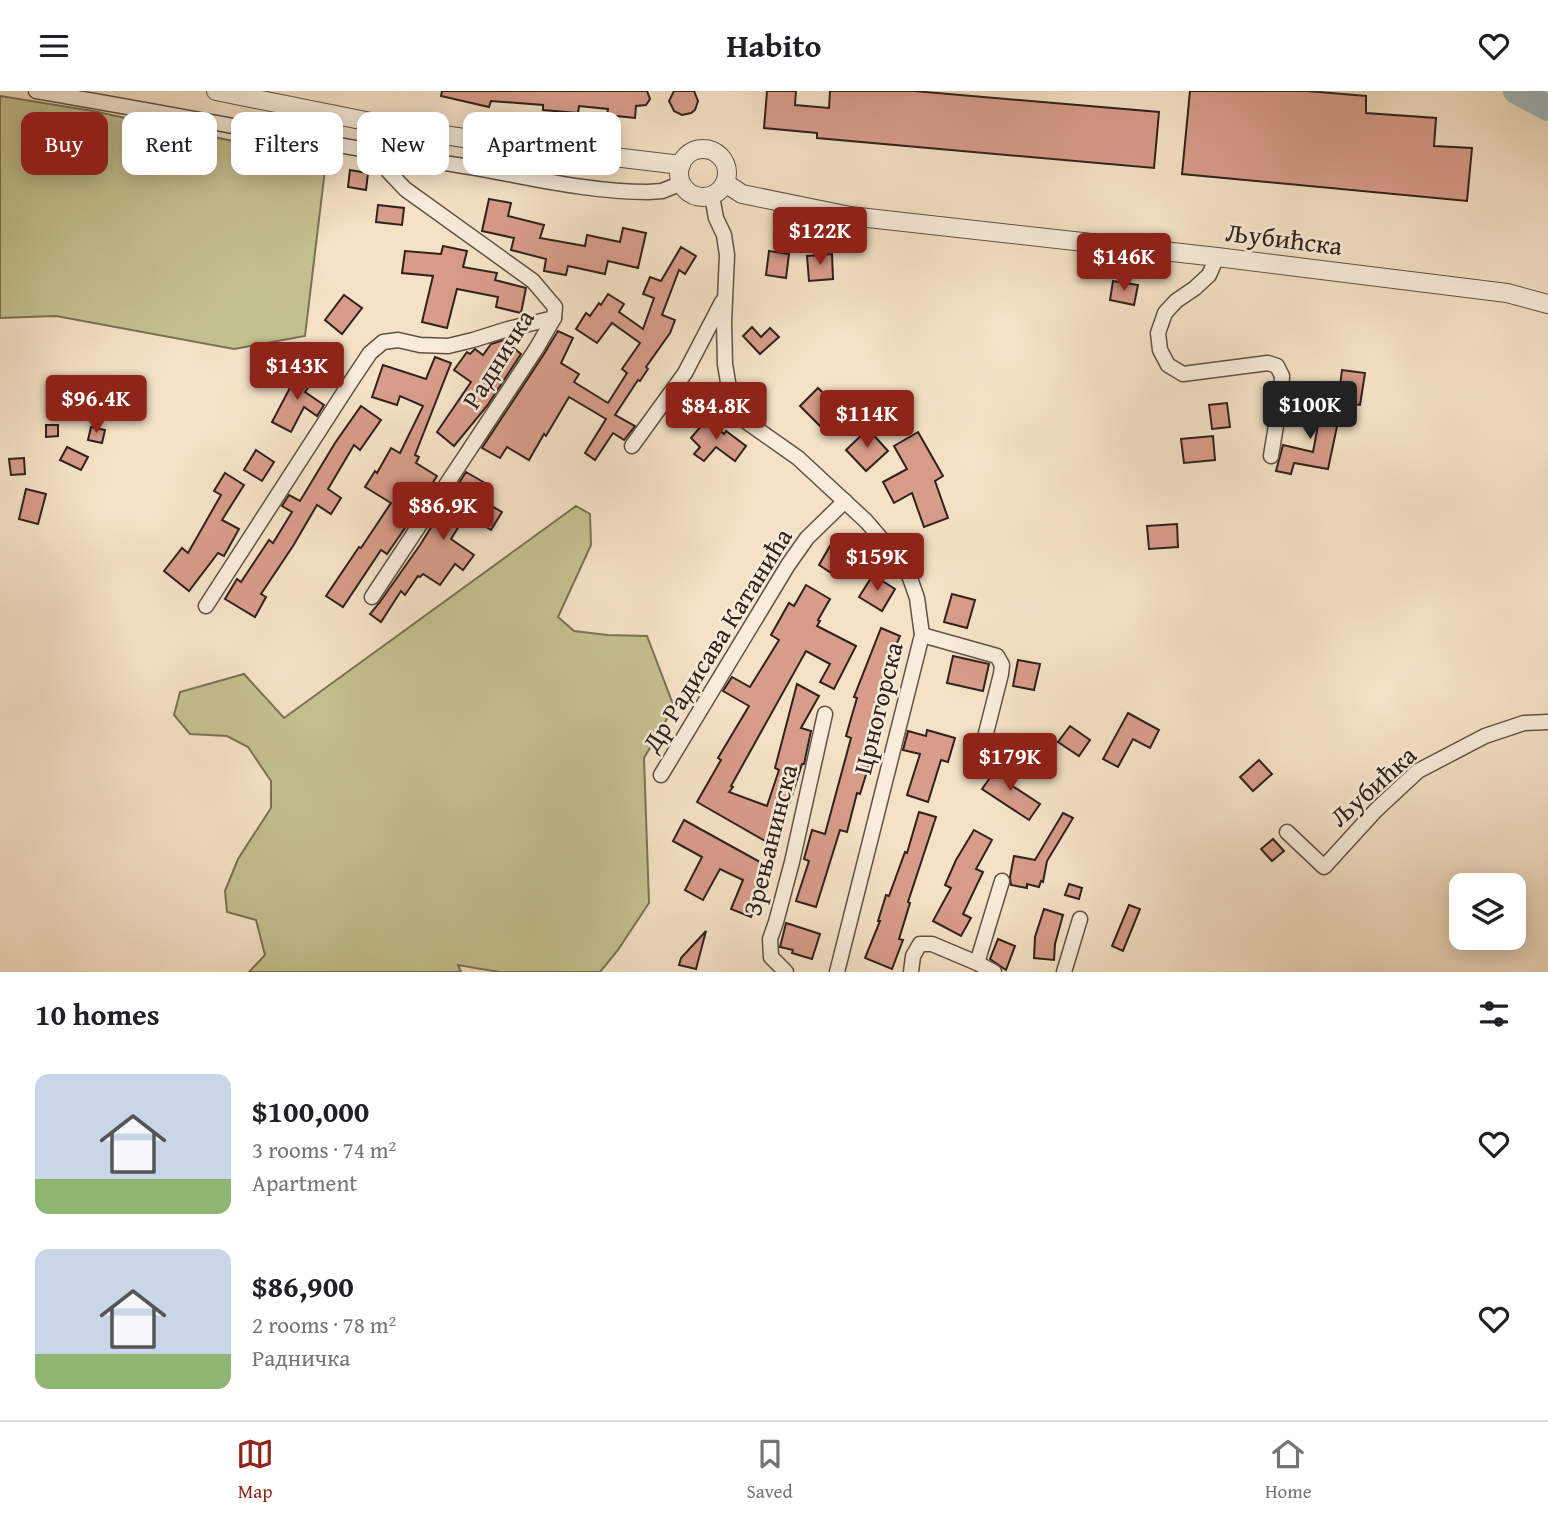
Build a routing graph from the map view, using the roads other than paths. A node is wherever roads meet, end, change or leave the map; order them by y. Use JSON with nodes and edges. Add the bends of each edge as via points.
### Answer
{"nodes":[{"id":1,"x":36,"y":91,"type":"edge"},
{"id":2,"x":216,"y":91,"type":"edge"},
{"id":3,"x":357,"y":149,"type":"edge"},
{"id":4,"x":449,"y":164,"type":"edge"},
{"id":5,"x":681,"y":165,"type":"junction"},
{"id":6,"x":392,"y":175,"type":"edge"},
{"id":7,"x":681,"y":183,"type":"junction"},
{"id":8,"x":719,"y":190,"type":"junction"},
{"id":9,"x":1217,"y":257,"type":"junction"},
{"id":10,"x":725,"y":298,"type":"junction"},
{"id":11,"x":1548,"y":304,"type":"edge"},
{"id":12,"x":554,"y":318,"type":"junction"},
{"id":13,"x":632,"y":446,"type":"dead end"},
{"id":14,"x":1271,"y":456,"type":"dead end"},
{"id":15,"x":845,"y":501,"type":"junction"},
{"id":16,"x":372,"y":597,"type":"dead end"},
{"id":17,"x":206,"y":605,"type":"dead end"},
{"id":18,"x":922,"y":635,"type":"junction"},
{"id":19,"x":825,"y":713,"type":"dead end"},
{"id":20,"x":1548,"y":722,"type":"edge"},
{"id":21,"x":984,"y":741,"type":"dead end"},
{"id":22,"x":661,"y":775,"type":"dead end"},
{"id":23,"x":1287,"y":832,"type":"dead end"},
{"id":24,"x":1002,"y":881,"type":"dead end"},
{"id":25,"x":1080,"y":919,"type":"dead end"},
{"id":26,"x":977,"y":963,"type":"junction"},
{"id":27,"x":786,"y":972,"type":"edge"},
{"id":28,"x":837,"y":972,"type":"edge"},
{"id":29,"x":912,"y":972,"type":"edge"},
{"id":30,"x":994,"y":972,"type":"edge"},
{"id":31,"x":1064,"y":972,"type":"edge"}],
"edges":[{"from":1,"to":3,"type":"street"},
{"from":2,"to":5,"type":"street","via":[[422,132]]},
{"from":4,"to":7,"type":"street","via":[[636,192],[662,191]]},
{"from":5,"to":7,"type":"street"},
{"from":5,"to":8,"type":"street","via":[[696,151],[717,153],[727,170]]},
{"from":6,"to":12,"type":"street","name":"Радничка","via":[[533,281],[555,307]]},
{"from":7,"to":8,"type":"street","via":[[695,196],[706,197]]},
{"from":8,"to":9,"type":"street","name":"Љубићска","via":[[850,216]]},
{"from":8,"to":10,"type":"street","name":"Црногорска","via":[[716,218],[727,255]]},
{"from":9,"to":11,"type":"street","name":"Љубићска","via":[[1507,293]]},
{"from":9,"to":14,"type":"street","via":[[1209,275],[1166,313],[1158,333],[1160,350],[1168,365],[1183,374],[1268,363],[1278,366],[1281,395]]},
{"from":10,"to":13,"type":"street","via":[[685,373]]},
{"from":10,"to":15,"type":"street","name":"Црногорска","via":[[725,364],[730,394],[744,420],[798,458]]},
{"from":12,"to":16,"type":"street","name":"Радничка"},
{"from":12,"to":17,"type":"street","via":[[448,346],[383,342],[370,353]]},
{"from":15,"to":18,"type":"street","name":"Црногорска","via":[[902,564],[917,598]]},
{"from":15,"to":22,"type":"street","name":"Др Радисава Катанића","via":[[807,538],[788,565]]},
{"from":18,"to":21,"type":"street","via":[[998,656],[1001,674]]},
{"from":18,"to":28,"type":"street","name":"Црногорска"},
{"from":19,"to":27,"type":"street","name":"Зрењанинска","via":[[770,939],[771,957]]},
{"from":20,"to":23,"type":"street","name":"Љубићка","via":[[1524,723],[1485,736],[1418,771],[1324,867]]},
{"from":24,"to":26,"type":"street"},
{"from":25,"to":31,"type":"street"},
{"from":26,"to":29,"type":"street","via":[[932,944],[920,944]]},
{"from":26,"to":30,"type":"street"}]}
